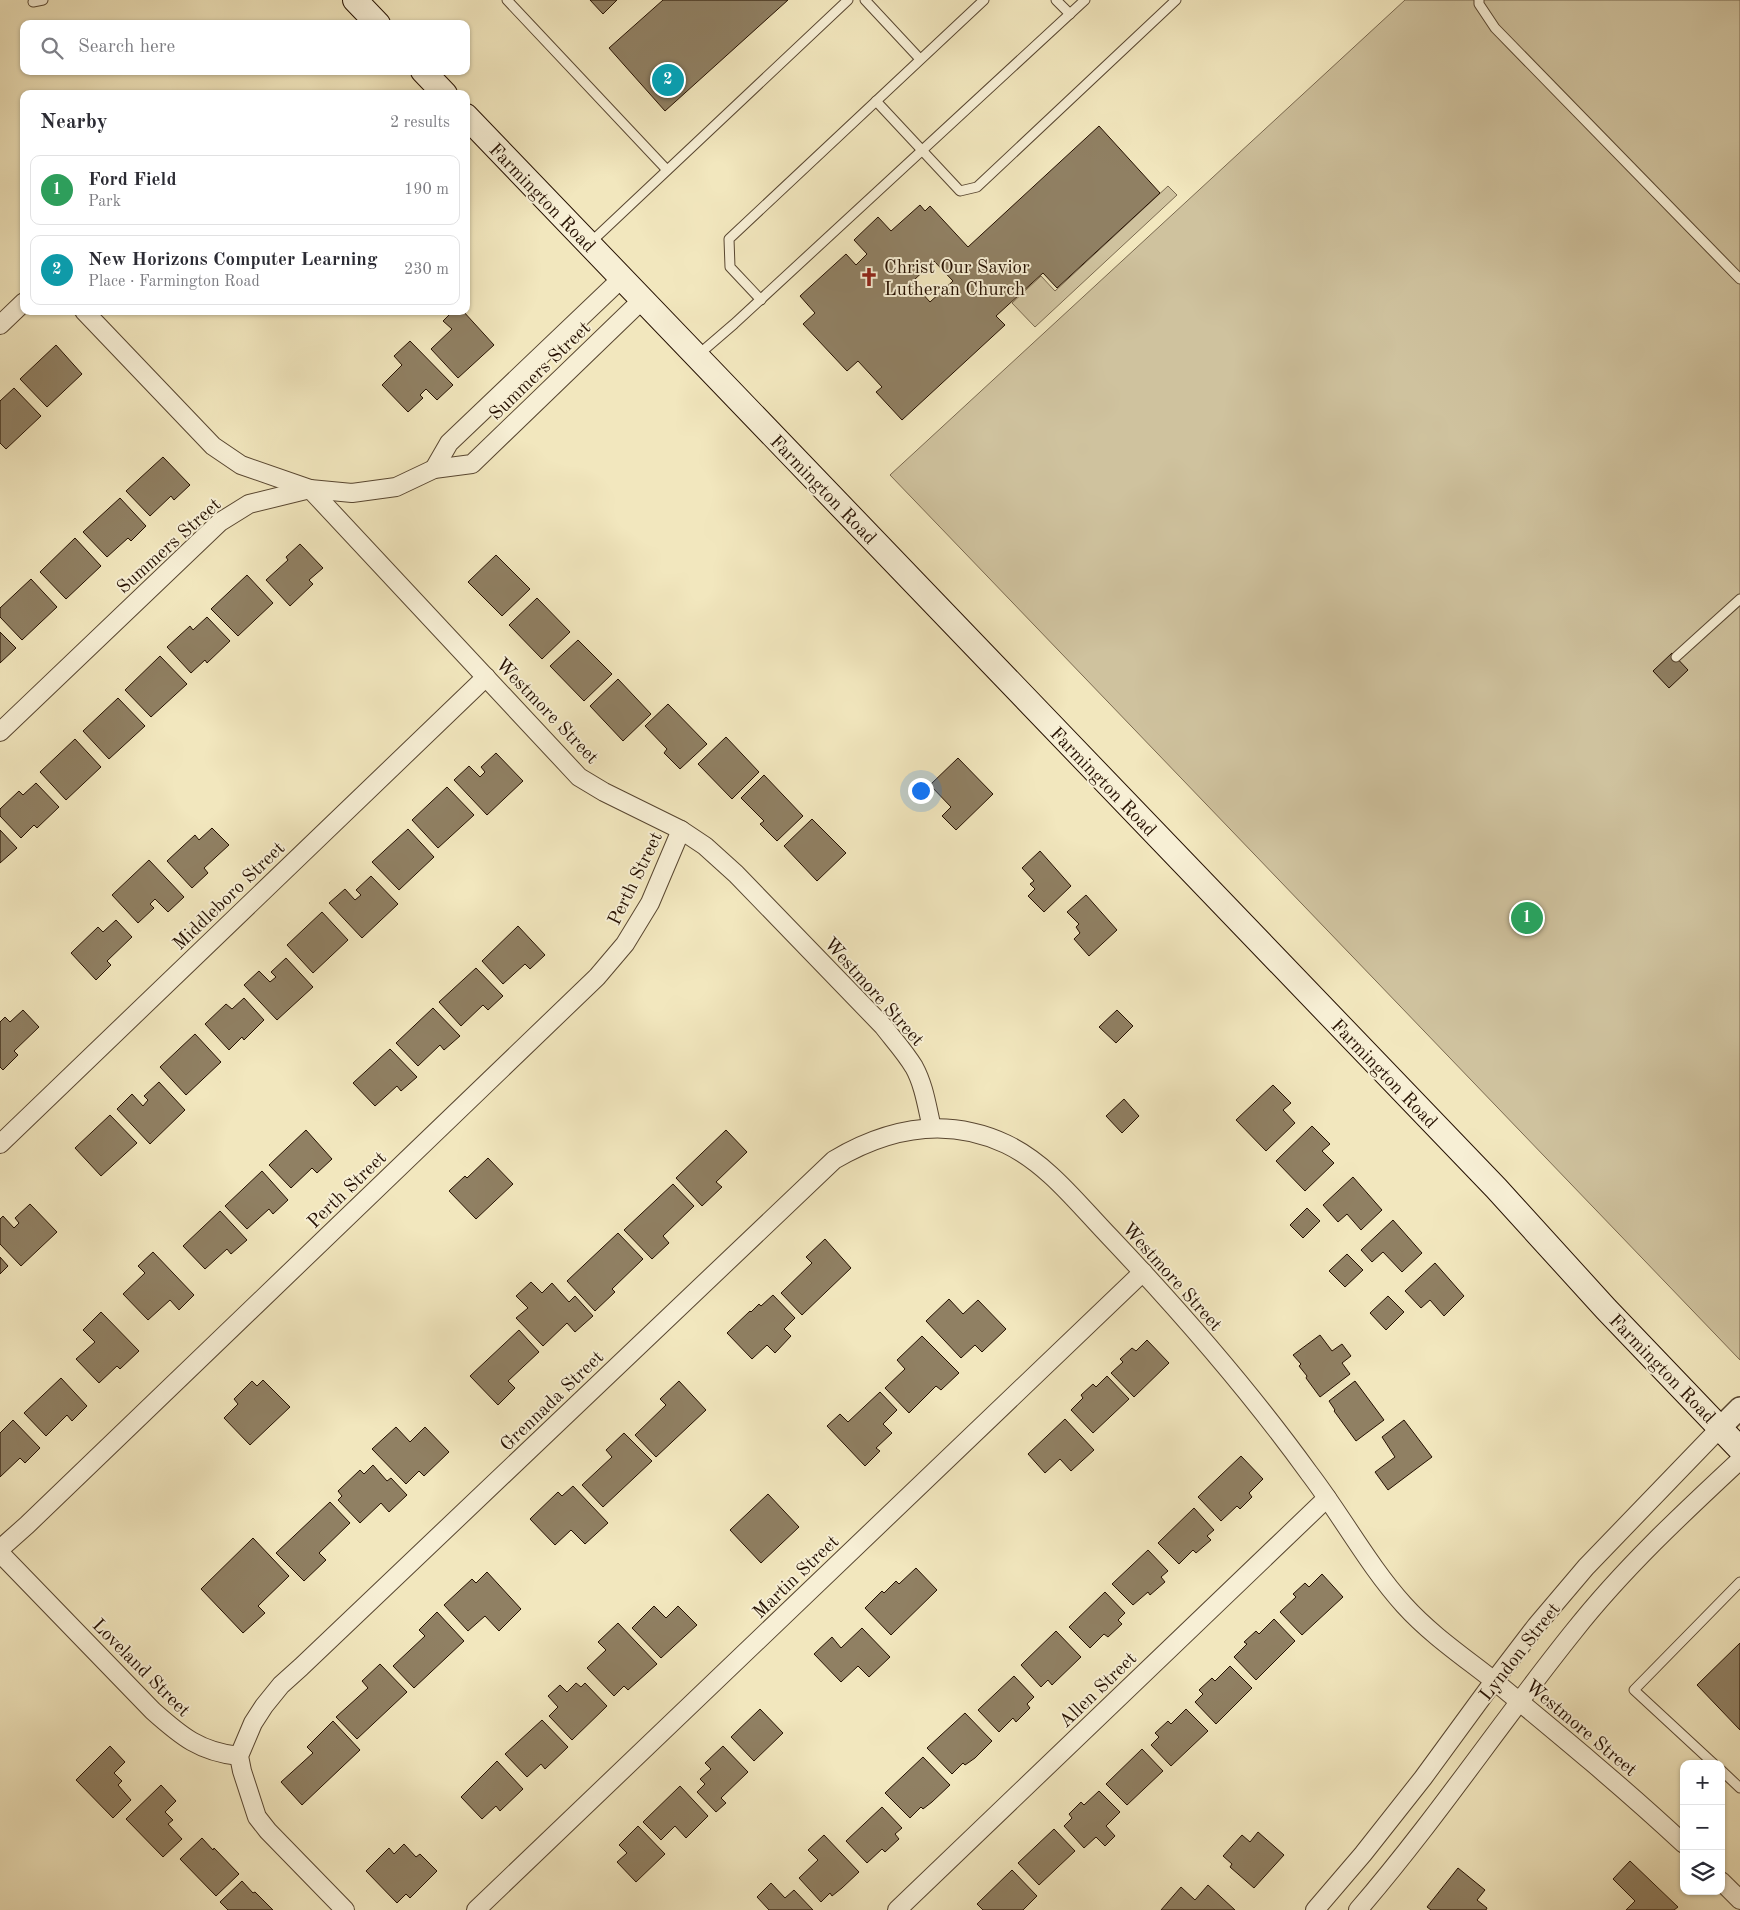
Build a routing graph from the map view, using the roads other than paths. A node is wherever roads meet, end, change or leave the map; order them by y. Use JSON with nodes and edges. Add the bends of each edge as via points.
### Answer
{"nodes":[{"id":1,"x":43,"y":0,"type":"edge"},
{"id":2,"x":355,"y":0,"type":"edge"},
{"id":3,"x":507,"y":0,"type":"edge"},
{"id":4,"x":848,"y":0,"type":"edge"},
{"id":5,"x":865,"y":0,"type":"edge"},
{"id":6,"x":984,"y":0,"type":"edge"},
{"id":7,"x":1056,"y":0,"type":"edge"},
{"id":8,"x":1085,"y":0,"type":"edge"},
{"id":9,"x":1176,"y":0,"type":"edge"},
{"id":10,"x":1479,"y":0,"type":"edge"},
{"id":11,"x":33,"y":2,"type":"dead end"},
{"id":12,"x":1070,"y":14,"type":"junction"},
{"id":13,"x":374,"y":20,"type":"edge"},
{"id":14,"x":920,"y":59,"type":"junction"},
{"id":15,"x":427,"y":75,"type":"edge"},
{"id":16,"x":441,"y":90,"type":"edge"},
{"id":17,"x":876,"y":101,"type":"junction"},
{"id":18,"x":470,"y":120,"type":"edge"},
{"id":19,"x":922,"y":152,"type":"junction"},
{"id":20,"x":667,"y":170,"type":"junction"},
{"id":21,"x":588,"y":244,"type":"junction"},
{"id":22,"x":622,"y":279,"type":"junction"},
{"id":23,"x":1740,"y":279,"type":"edge"},
{"id":24,"x":642,"y":300,"type":"junction"},
{"id":25,"x":761,"y":300,"type":"junction"},
{"id":26,"x":20,"y":306,"type":"edge"},
{"id":27,"x":88,"y":315,"type":"edge"},
{"id":28,"x":0,"y":324,"type":"edge"},
{"id":29,"x":696,"y":357,"type":"junction"},
{"id":30,"x":434,"y":470,"type":"junction"},
{"id":31,"x":310,"y":489,"type":"junction"},
{"id":32,"x":1740,"y":599,"type":"edge"},
{"id":33,"x":1676,"y":657,"type":"dead end"},
{"id":34,"x":486,"y":677,"type":"junction"},
{"id":35,"x":0,"y":732,"type":"edge"},
{"id":36,"x":681,"y":830,"type":"junction"},
{"id":37,"x":932,"y":1128,"type":"junction"},
{"id":38,"x":0,"y":1144,"type":"edge"},
{"id":39,"x":1143,"y":1272,"type":"junction"},
{"id":40,"x":1740,"y":1408,"type":"edge"},
{"id":41,"x":1720,"y":1428,"type":"junction"},
{"id":42,"x":1740,"y":1449,"type":"edge"},
{"id":43,"x":1740,"y":1460,"type":"edge"},
{"id":44,"x":1327,"y":1498,"type":"junction"},
{"id":45,"x":0,"y":1549,"type":"edge"},
{"id":46,"x":0,"y":1553,"type":"edge"},
{"id":47,"x":1740,"y":1582,"type":"edge"},
{"id":48,"x":1494,"y":1681,"type":"junction"},
{"id":49,"x":1519,"y":1702,"type":"junction"},
{"id":50,"x":239,"y":1756,"type":"junction"},
{"id":51,"x":1710,"y":1760,"type":"edge"},
{"id":52,"x":1725,"y":1774,"type":"edge"},
{"id":53,"x":1740,"y":1788,"type":"edge"},
{"id":54,"x":1680,"y":1840,"type":"edge"},
{"id":55,"x":1725,"y":1885,"type":"edge"},
{"id":56,"x":1740,"y":1900,"type":"edge"},
{"id":57,"x":345,"y":1910,"type":"edge"},
{"id":58,"x":476,"y":1910,"type":"edge"},
{"id":59,"x":897,"y":1910,"type":"edge"},
{"id":60,"x":1315,"y":1910,"type":"edge"},
{"id":61,"x":1358,"y":1910,"type":"edge"}],
"edges":[{"from":1,"to":11,"type":"lane"},
{"from":2,"to":13,"type":"main road"},
{"from":3,"to":20,"type":"lane"},
{"from":4,"to":20,"type":"lane"},
{"from":5,"to":14,"type":"lane"},
{"from":6,"to":14,"type":"lane"},
{"from":7,"to":12,"type":"lane"},
{"from":8,"to":12,"type":"lane"},
{"from":9,"to":19,"type":"lane","via":[[978,187],[960,191]]},
{"from":10,"to":23,"type":"lane","via":[[1495,28]]},
{"from":12,"to":19,"type":"lane"},
{"from":14,"to":17,"type":"lane"},
{"from":15,"to":16,"type":"main road"},
{"from":17,"to":19,"type":"lane"},
{"from":17,"to":25,"type":"lane","via":[[728,239],[730,267]]},
{"from":18,"to":21,"type":"main road","name":"Farmington Road"},
{"from":19,"to":25,"type":"lane"},
{"from":20,"to":21,"type":"lane"},
{"from":21,"to":22,"type":"main road","name":"Farmington Road"},
{"from":22,"to":24,"type":"main road","name":"Farmington Road"},
{"from":22,"to":30,"type":"street","name":"Summers Street","via":[[449,443]]},
{"from":24,"to":29,"type":"main road","name":"Farmington Road"},
{"from":24,"to":30,"type":"street","name":"Summers Street","via":[[472,464]]},
{"from":25,"to":29,"type":"lane"},
{"from":26,"to":28,"type":"street"},
{"from":27,"to":31,"type":"street","name":"Westmore Street","via":[[213,446],[241,465]]},
{"from":29,"to":41,"type":"main road","name":"Farmington Road","via":[[1489,1181]]},
{"from":30,"to":31,"type":"street","name":"Summers Street","via":[[396,487],[352,493]]},
{"from":31,"to":34,"type":"street","name":"Westmore Street"},
{"from":31,"to":35,"type":"street","name":"Summers Street","via":[[248,504],[220,522]]},
{"from":32,"to":33,"type":"lane"},
{"from":34,"to":36,"type":"street","name":"Westmore Street","via":[[579,776]]},
{"from":34,"to":38,"type":"street","name":"Middleboro Street"},
{"from":36,"to":37,"type":"street","name":"Westmore Street","via":[[736,874],[883,1026],[914,1067]]},
{"from":36,"to":45,"type":"street","name":"Perth Street","via":[[650,903],[625,944],[597,977]]},
{"from":37,"to":39,"type":"street","name":"Westmore Street","via":[[957,1129],[981,1135],[1030,1158]]},
{"from":37,"to":50,"type":"street","name":"Grennada Street","via":[[904,1130],[878,1138],[827,1166],[281,1685],[253,1723]]},
{"from":39,"to":44,"type":"street","name":"Westmore Street","via":[[1230,1372]]},
{"from":39,"to":58,"type":"street","name":"Martin Street"},
{"from":40,"to":41,"type":"street","name":"Lyndon Street"},
{"from":41,"to":42,"type":"main road","name":"Farmington Road"},
{"from":41,"to":48,"type":"street","name":"Lyndon Street","via":[[1586,1567]]},
{"from":43,"to":49,"type":"street","name":"Lyndon Street","via":[[1624,1574]]},
{"from":44,"to":48,"type":"street","name":"Westmore Street","via":[[1405,1607]]},
{"from":44,"to":59,"type":"street","name":"Allen Street"},
{"from":46,"to":50,"type":"street","name":"Loveland Street","via":[[152,1711],[182,1736],[200,1746],[220,1754]]},
{"from":47,"to":51,"type":"lane","via":[[1634,1690]]},
{"from":48,"to":49,"type":"street","name":"Westmore Street"},
{"from":48,"to":60,"type":"street","name":"Lyndon Street","via":[[1423,1778]]},
{"from":49,"to":54,"type":"street","name":"Westmore Street","via":[[1603,1770]]},
{"from":49,"to":61,"type":"street","name":"Lyndon Street","via":[[1440,1810]]},
{"from":50,"to":57,"type":"street","via":[[257,1817]]},
{"from":52,"to":53,"type":"lane"},
{"from":55,"to":56,"type":"street"}]}
